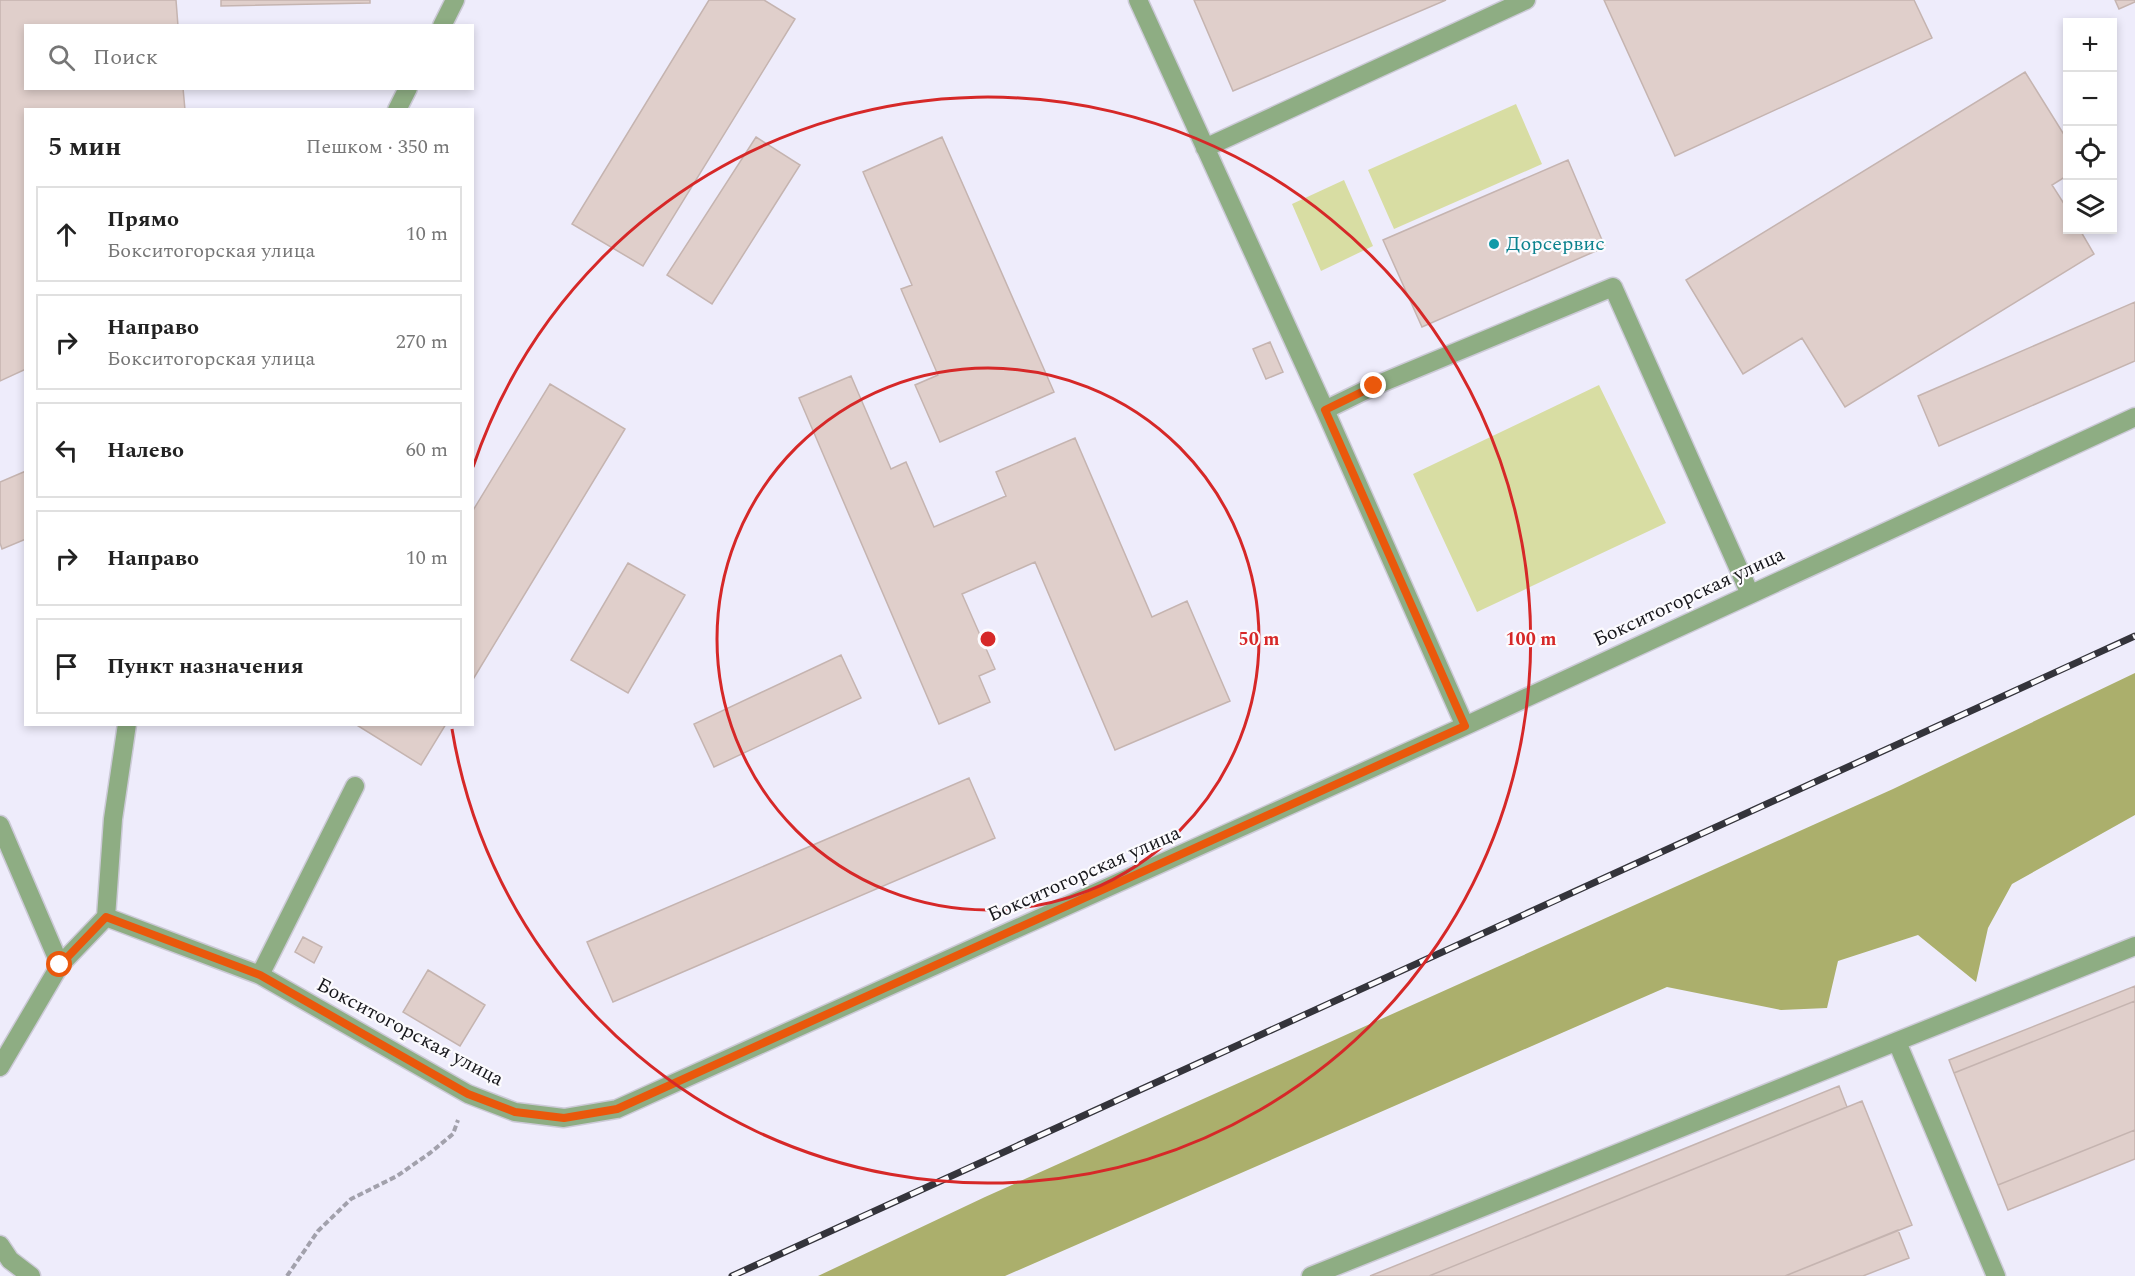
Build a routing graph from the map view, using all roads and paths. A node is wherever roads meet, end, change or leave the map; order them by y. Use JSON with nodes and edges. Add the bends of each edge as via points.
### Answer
{"nodes":[{"id":1,"x":455,"y":0,"type":"edge"},
{"id":2,"x":1138,"y":0,"type":"edge"},
{"id":3,"x":1526,"y":0,"type":"edge"},
{"id":4,"x":443,"y":24,"type":"edge"},
{"id":5,"x":407,"y":90,"type":"edge"},
{"id":6,"x":398,"y":108,"type":"edge"},
{"id":7,"x":1205,"y":148,"type":"junction"},
{"id":8,"x":1325,"y":410,"type":"junction"},
{"id":9,"x":2135,"y":417,"type":"edge"},
{"id":10,"x":1750,"y":594,"type":"junction"},
{"id":11,"x":126,"y":726,"type":"edge"},
{"id":12,"x":1465,"y":726,"type":"junction"},
{"id":13,"x":355,"y":786,"type":"dead end"},
{"id":14,"x":0,"y":825,"type":"edge"},
{"id":15,"x":106,"y":917,"type":"junction"},
{"id":16,"x":2135,"y":946,"type":"edge"},
{"id":17,"x":60,"y":965,"type":"junction"},
{"id":18,"x":260,"y":975,"type":"junction"},
{"id":19,"x":1897,"y":1042,"type":"junction"},
{"id":20,"x":0,"y":1067,"type":"edge"},
{"id":21,"x":468,"y":1094,"type":"junction"},
{"id":22,"x":0,"y":1245,"type":"edge"},
{"id":23,"x":31,"y":1276,"type":"edge"},
{"id":24,"x":287,"y":1276,"type":"edge"},
{"id":25,"x":1311,"y":1276,"type":"edge"},
{"id":26,"x":1996,"y":1276,"type":"edge"}],
"edges":[{"from":1,"to":4,"type":"street"},
{"from":2,"to":7,"type":"street"},
{"from":3,"to":7,"type":"street"},
{"from":5,"to":6,"type":"street"},
{"from":7,"to":8,"type":"street"},
{"from":8,"to":10,"type":"street","via":[[1613,287],[1717,539]]},
{"from":8,"to":12,"type":"street"},
{"from":9,"to":10,"type":"street","name":"Бокситогорская улица"},
{"from":10,"to":12,"type":"street","name":"Бокситогорская улица"},
{"from":11,"to":15,"type":"street","via":[[113,819]]},
{"from":12,"to":21,"type":"street","name":"Бокситогорская улица","via":[[617,1109],[564,1118],[515,1112]]},
{"from":13,"to":18,"type":"street"},
{"from":14,"to":17,"type":"street"},
{"from":15,"to":17,"type":"street"},
{"from":15,"to":18,"type":"street","name":"Бокситогорская улица"},
{"from":16,"to":19,"type":"street"},
{"from":17,"to":20,"type":"street"},
{"from":18,"to":21,"type":"street","name":"Бокситогорская улица"},
{"from":19,"to":25,"type":"street"},
{"from":19,"to":26,"type":"street"},
{"from":21,"to":24,"type":"path","via":[[453,1134],[397,1176],[351,1198],[318,1231]]},
{"from":22,"to":23,"type":"street","via":[[10,1260]]}]}
